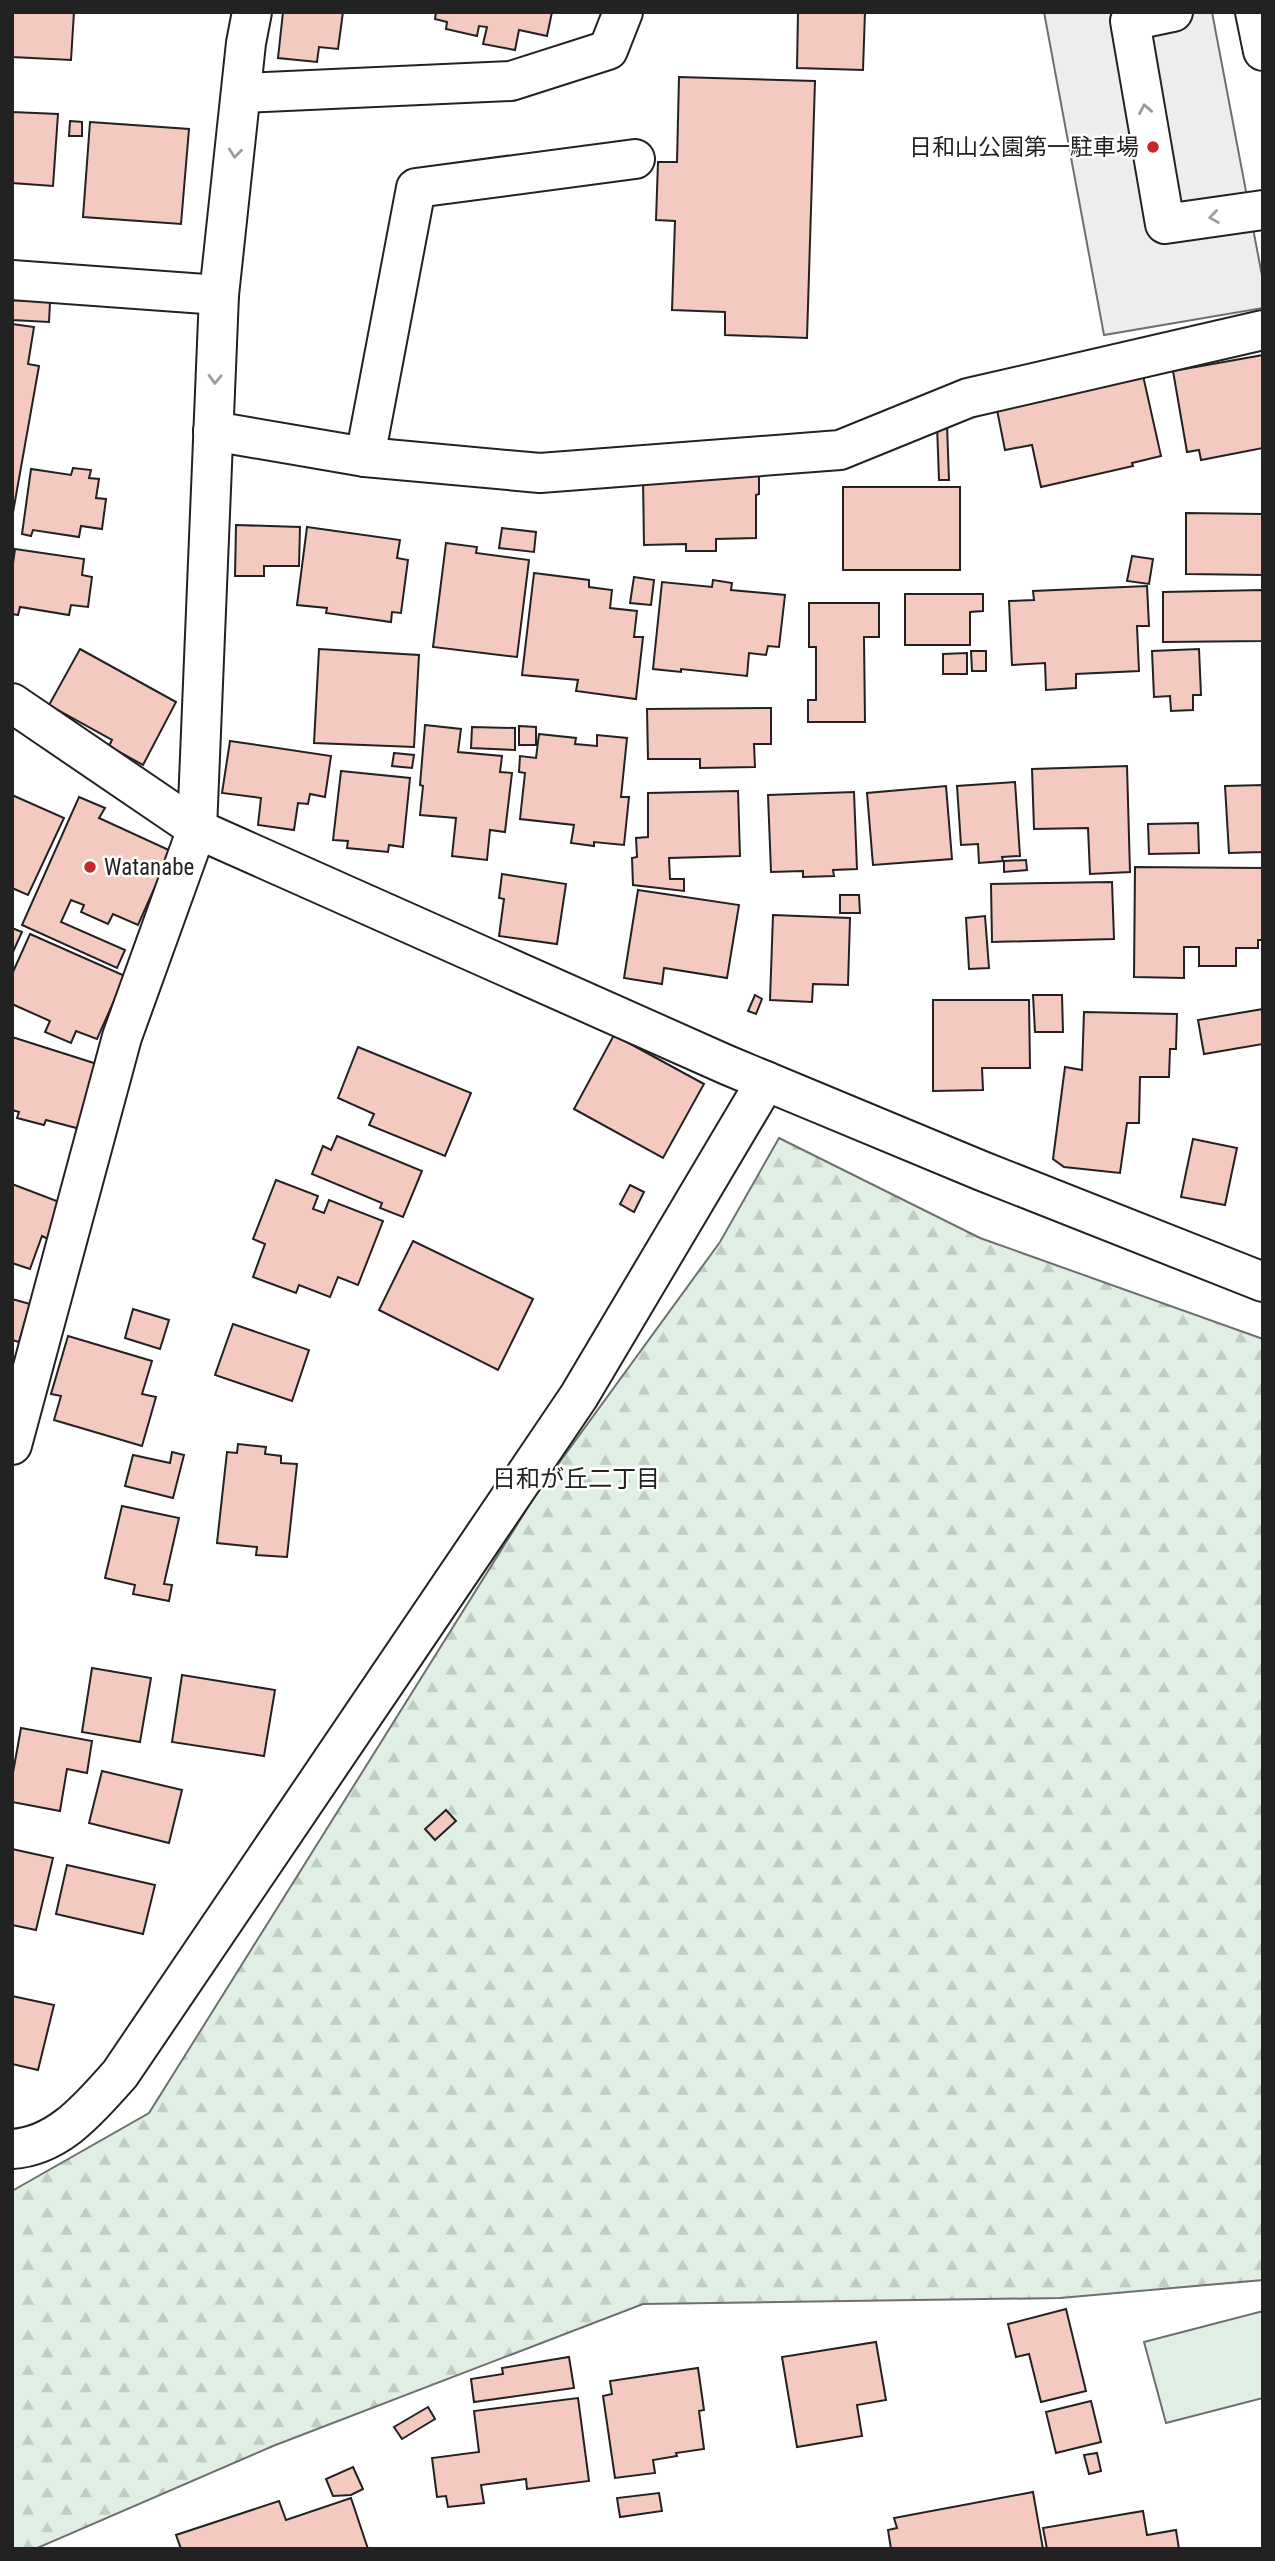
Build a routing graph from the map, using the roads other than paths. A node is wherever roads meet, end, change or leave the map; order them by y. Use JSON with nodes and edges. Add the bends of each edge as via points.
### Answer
{"nodes":[{"id":1,"x":252,"y":12,"type":"edge"},
{"id":2,"x":623,"y":12,"type":"edge"},
{"id":3,"x":1173,"y":12,"type":"edge"},
{"id":4,"x":1255,"y":12,"type":"edge"},
{"id":5,"x":1263,"y":51,"type":"edge"},
{"id":6,"x":241,"y":93,"type":"junction"},
{"id":7,"x":635,"y":159,"type":"dead end"},
{"id":8,"x":1263,"y":210,"type":"edge"},
{"id":9,"x":12,"y":281,"type":"edge"},
{"id":10,"x":219,"y":295,"type":"junction"},
{"id":11,"x":1263,"y":330,"type":"edge"},
{"id":12,"x":213,"y":431,"type":"junction"},
{"id":13,"x":365,"y":457,"type":"junction"},
{"id":14,"x":12,"y":703,"type":"edge"},
{"id":15,"x":197,"y":830,"type":"junction"},
{"id":16,"x":766,"y":1081,"type":"junction"},
{"id":17,"x":1263,"y":1282,"type":"edge"},
{"id":18,"x":12,"y":1445,"type":"edge"},
{"id":19,"x":12,"y":2149,"type":"edge"}],
"edges":[{"from":1,"to":6,"type":"street"},
{"from":2,"to":6,"type":"street","via":[[608,50],[511,80]]},
{"from":8,"to":3,"type":"street","one_way":true,"via":[[1165,224],[1130,21]]},
{"from":4,"to":5,"type":"street"},
{"from":6,"to":10,"type":"street","one_way":true},
{"from":7,"to":13,"type":"street","via":[[416,188]]},
{"from":9,"to":10,"type":"street"},
{"from":10,"to":12,"type":"street","one_way":true},
{"from":11,"to":13,"type":"street","via":[[968,398],[840,450],[540,473]]},
{"from":12,"to":13,"type":"street"},
{"from":12,"to":15,"type":"street"},
{"from":14,"to":15,"type":"street"},
{"from":15,"to":16,"type":"street"},
{"from":15,"to":18,"type":"street","via":[[122,1037]]},
{"from":16,"to":17,"type":"street"},
{"from":16,"to":19,"type":"street","via":[[579,1396],[120,2074],[79,2118],[56,2135]]}]}
